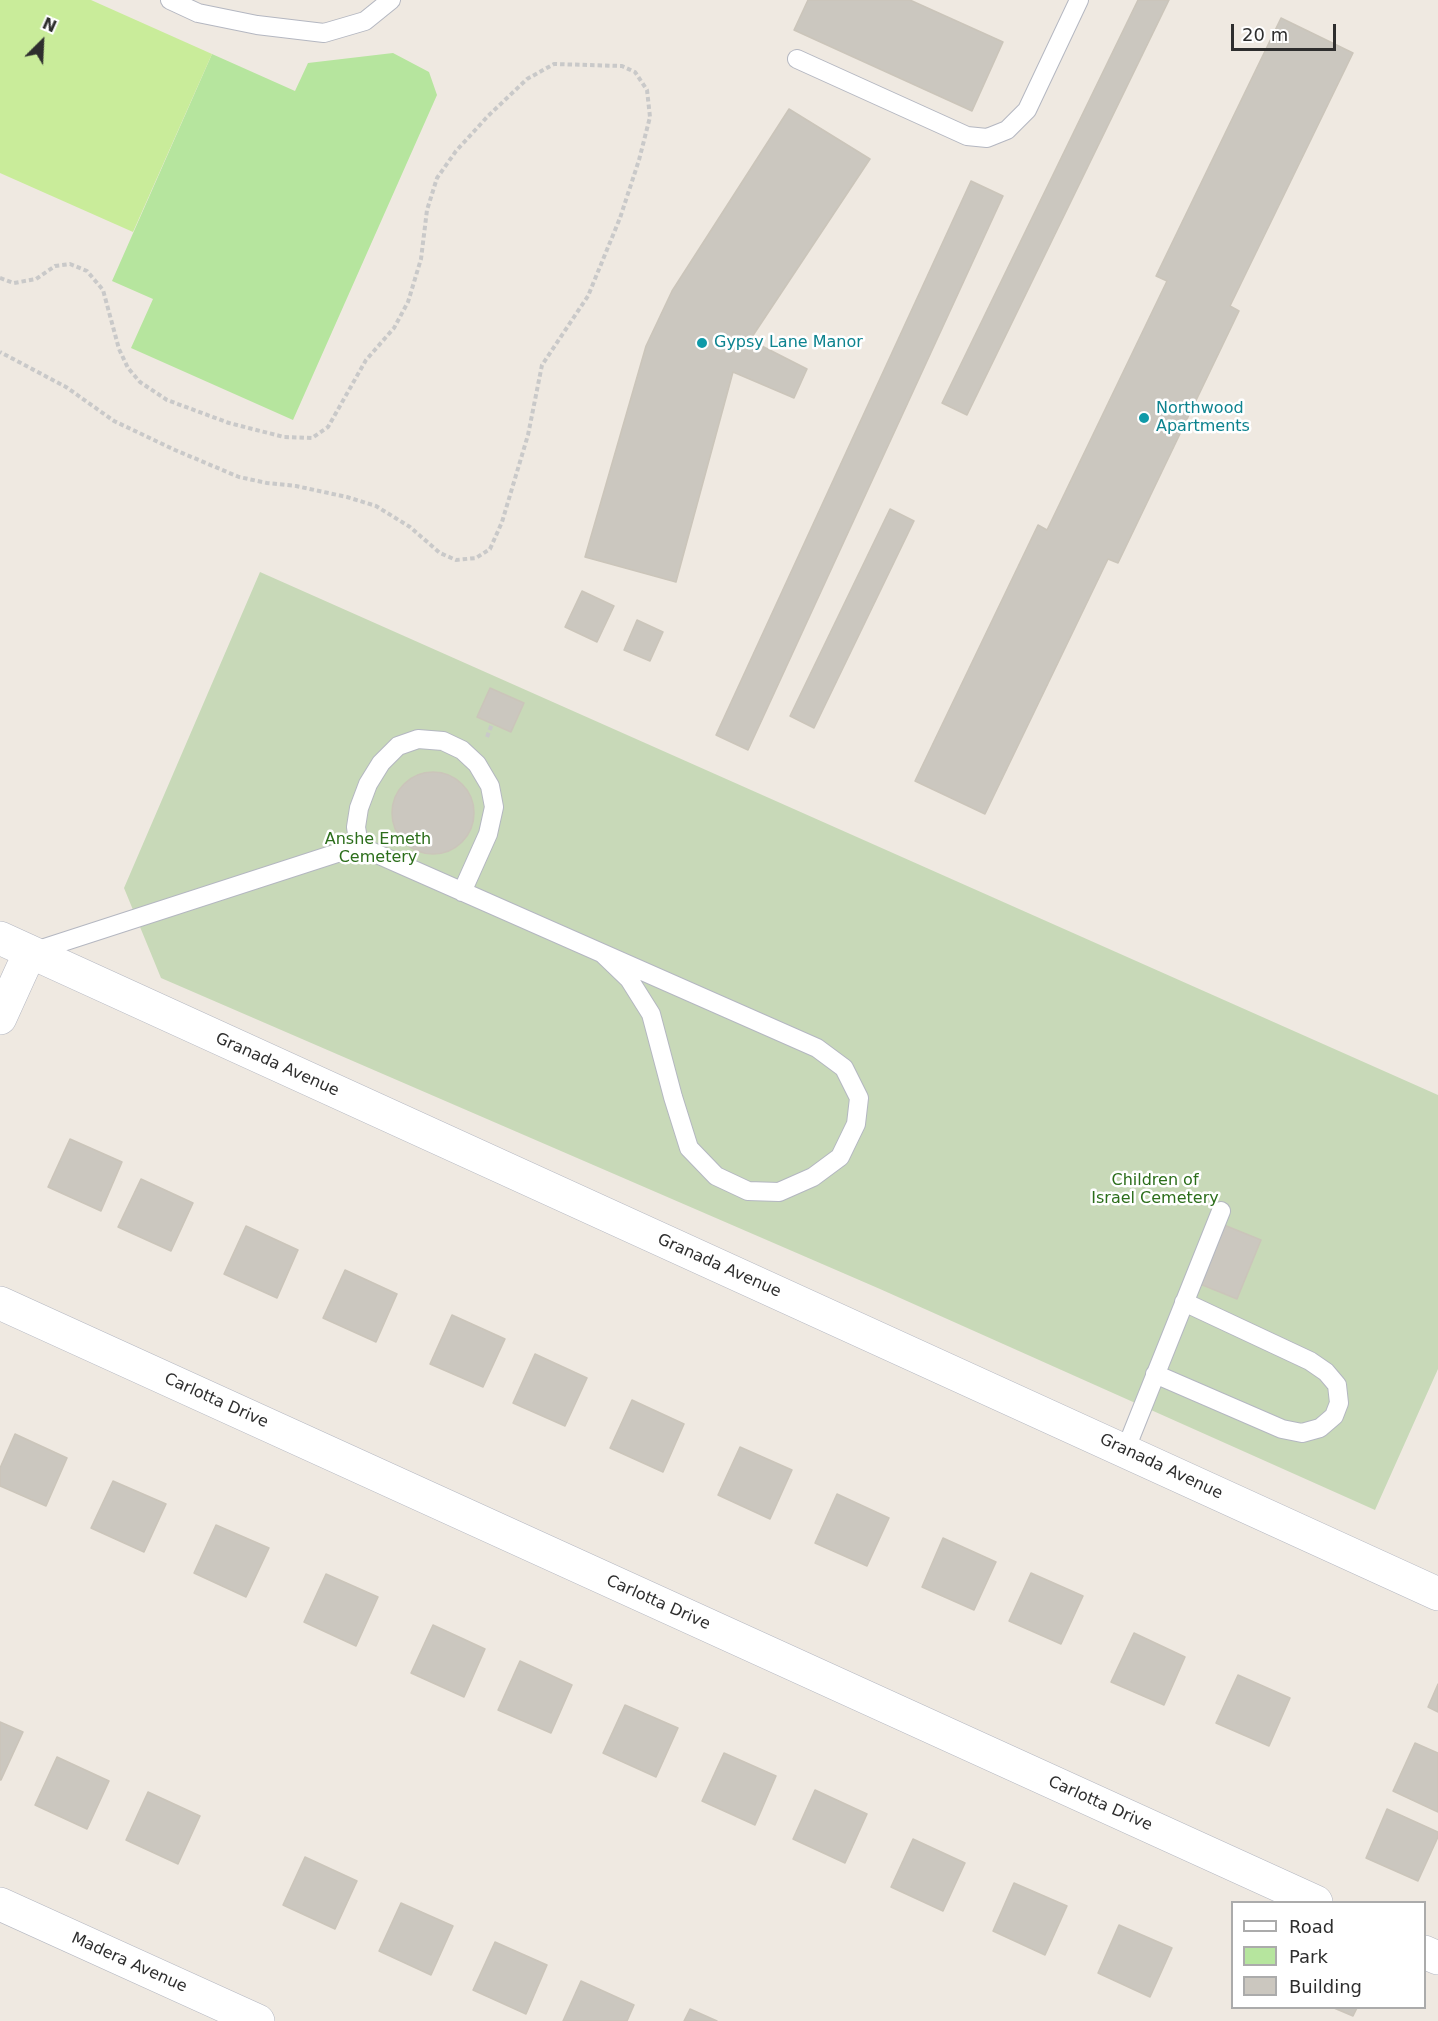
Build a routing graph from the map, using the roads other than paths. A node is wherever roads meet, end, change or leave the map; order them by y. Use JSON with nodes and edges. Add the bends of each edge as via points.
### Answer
{"nodes":[{"id":1,"x":170,"y":0,"type":"edge"},
{"id":2,"x":391,"y":0,"type":"edge"},
{"id":3,"x":1079,"y":0,"type":"edge"},
{"id":4,"x":797,"y":60,"type":"dead end"},
{"id":5,"x":359,"y":846,"type":"junction"},
{"id":6,"x":462,"y":892,"type":"junction"},
{"id":7,"x":0,"y":938,"type":"edge"},
{"id":8,"x":30,"y":952,"type":"junction"},
{"id":9,"x":603,"y":954,"type":"junction"},
{"id":10,"x":0,"y":1018,"type":"edge"},
{"id":11,"x":1221,"y":1211,"type":"dead end"},
{"id":12,"x":1185,"y":1302,"type":"junction"},
{"id":13,"x":0,"y":1303,"type":"edge"},
{"id":14,"x":1155,"y":1374,"type":"junction"},
{"id":15,"x":1125,"y":1450,"type":"junction"},
{"id":16,"x":1438,"y":1594,"type":"edge"},
{"id":17,"x":1314,"y":1901,"type":"edge"},
{"id":18,"x":0,"y":1904,"type":"edge"},
{"id":19,"x":258,"y":2021,"type":"edge"}],
"edges":[{"from":1,"to":2,"type":"lane","via":[[198,13],[324,33],[365,21]]},
{"from":3,"to":4,"type":"lane","via":[[1027,110],[1007,130],[987,138],[967,136]]},
{"from":5,"to":6,"type":"lane"},
{"from":5,"to":6,"type":"lane","via":[[359,808],[381,763],[398,746],[418,739],[443,741],[462,750],[477,764],[490,786],[494,807],[489,834]]},
{"from":5,"to":8,"type":"lane"},
{"from":6,"to":9,"type":"lane"},
{"from":7,"to":8,"type":"street","name":"Granada Avenue"},
{"from":8,"to":10,"type":"street"},
{"from":8,"to":15,"type":"street","name":"Granada Avenue"},
{"from":9,"to":9,"type":"lane","via":[[817,1048],[844,1068],[859,1098],[856,1124],[840,1157],[813,1177],[779,1192],[748,1191],[716,1176],[690,1148],[651,1014],[629,980]]},
{"from":11,"to":12,"type":"lane"},
{"from":12,"to":14,"type":"lane"},
{"from":12,"to":14,"type":"lane","via":[[1326,1372],[1337,1385],[1337,1409],[1320,1428],[1302,1433],[1282,1429]]},
{"from":13,"to":17,"type":"street","name":"Carlotta Drive"},
{"from":14,"to":15,"type":"lane"},
{"from":15,"to":16,"type":"street","name":"Granada Avenue"},
{"from":18,"to":19,"type":"street","name":"Madera Avenue"}]}
